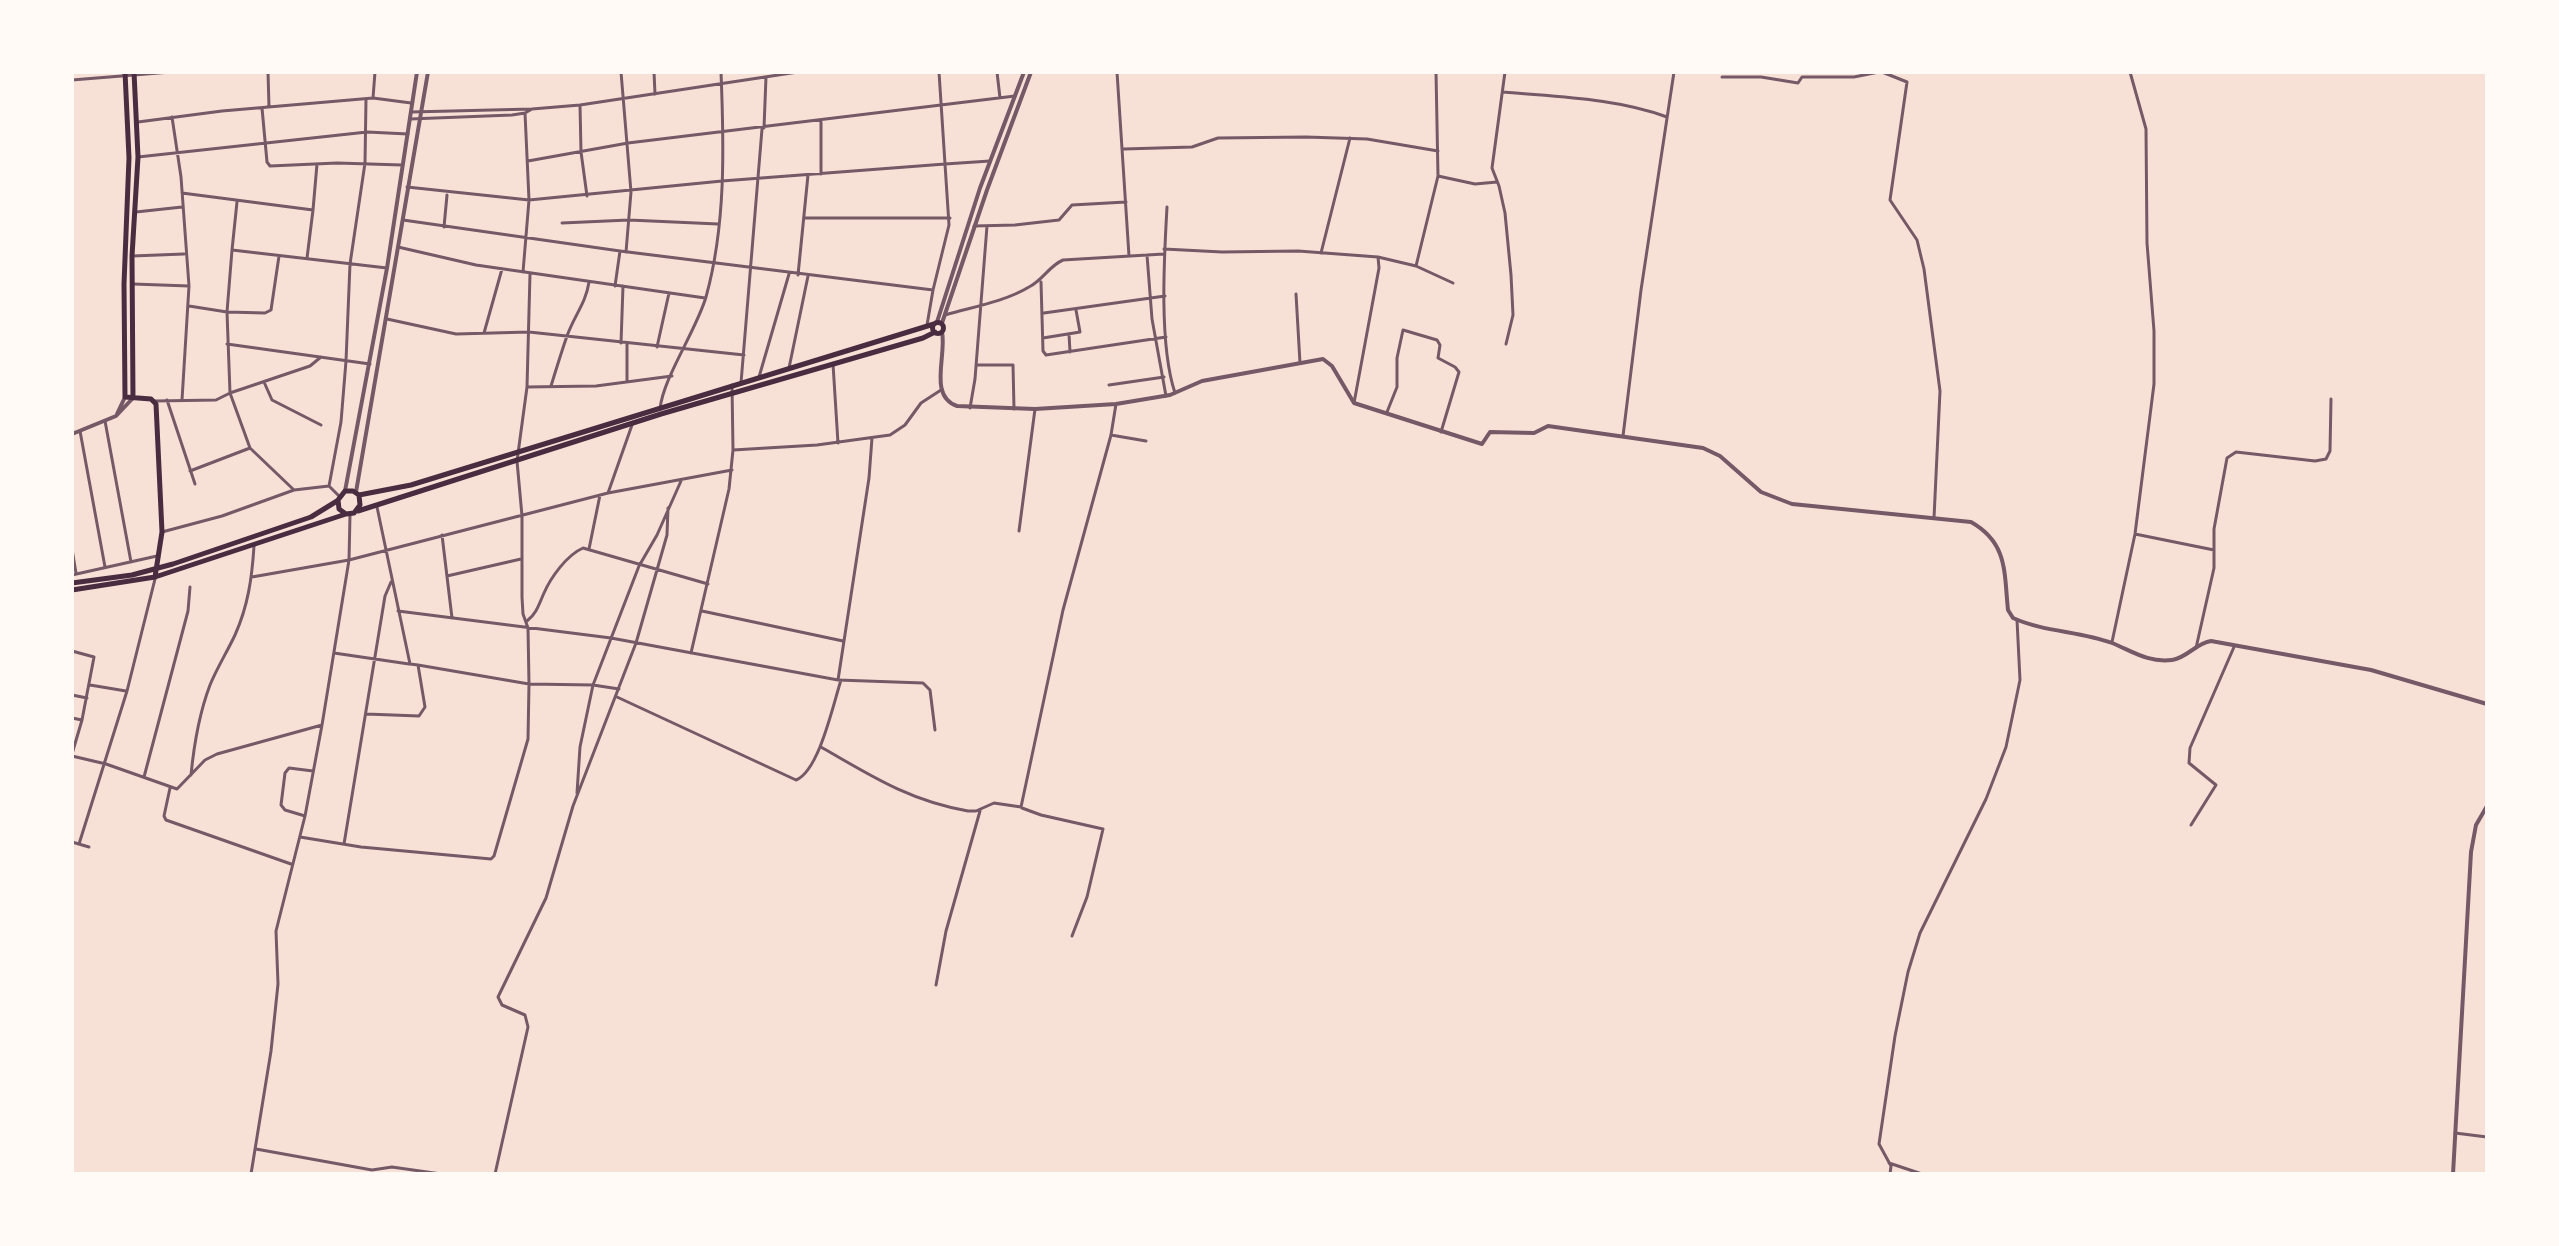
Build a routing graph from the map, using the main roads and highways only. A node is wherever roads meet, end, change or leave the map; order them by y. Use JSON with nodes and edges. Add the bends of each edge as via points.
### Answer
{"nodes":[{"id":1,"x":134,"y":74,"type":"edge"},
{"id":2,"x":125,"y":75,"type":"edge"},
{"id":3,"x":937,"y":323,"type":"junction"},
{"id":4,"x":938,"y":332,"type":"junction"},
{"id":5,"x":732,"y":389,"type":"junction"},
{"id":6,"x":133,"y":398,"type":"junction"},
{"id":7,"x":357,"y":493,"type":"junction"},
{"id":8,"x":338,"y":498,"type":"junction"},
{"id":9,"x":350,"y":514,"type":"junction"},
{"id":10,"x":156,"y":573,"type":"junction"},
{"id":11,"x":72,"y":583,"type":"edge"},
{"id":12,"x":72,"y":590,"type":"edge"}],
"edges":[{"from":1,"to":6,"type":"main road","via":[[138,157]]},
{"from":2,"to":6,"type":"main road","via":[[125,397]]},
{"from":3,"to":4,"type":"main road"},
{"from":3,"to":4,"type":"main road"},
{"from":3,"to":5,"type":"main road"},
{"from":4,"to":5,"type":"main road"},
{"from":5,"to":7,"type":"main road","via":[[659,406],[411,485]]},
{"from":5,"to":9,"type":"main road"},
{"from":6,"to":10,"type":"main road","via":[[155,401],[162,532]]},
{"from":7,"to":8,"type":"main road","via":[[345,491]]},
{"from":7,"to":9,"type":"main road","via":[[360,505]]},
{"from":8,"to":9,"type":"main road","via":[[339,509]]},
{"from":8,"to":10,"type":"main road","via":[[311,517]]},
{"from":9,"to":10,"type":"main road"},
{"from":10,"to":11,"type":"main road"},
{"from":10,"to":12,"type":"main road"}]}
